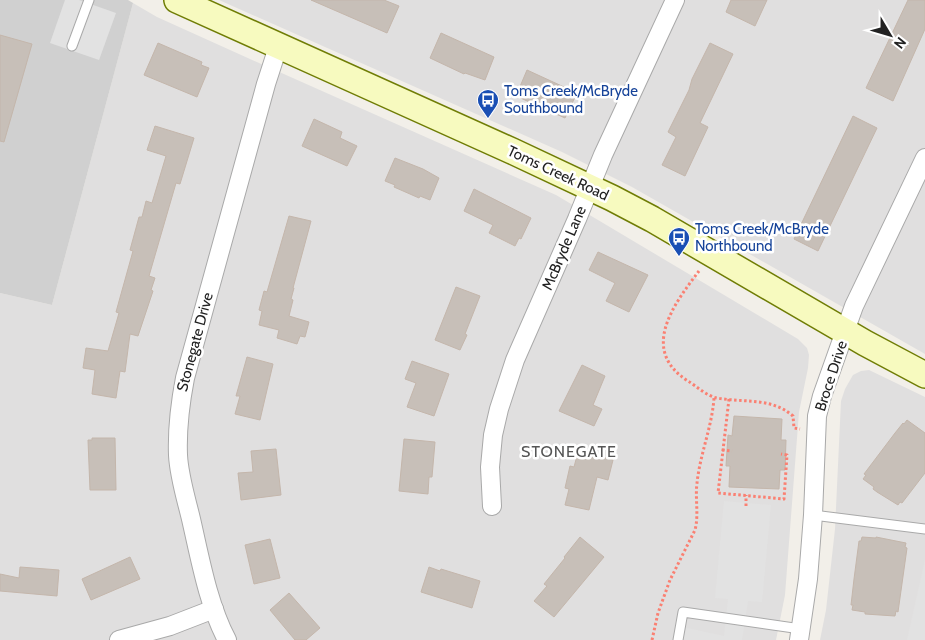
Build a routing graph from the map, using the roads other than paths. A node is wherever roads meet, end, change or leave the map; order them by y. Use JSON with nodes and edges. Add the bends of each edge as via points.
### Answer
{"nodes":[{"id":1,"x":89,"y":0,"type":"edge"},
{"id":2,"x":177,"y":0,"type":"edge"},
{"id":3,"x":675,"y":0,"type":"edge"},
{"id":4,"x":72,"y":46,"type":"dead end"},
{"id":5,"x":278,"y":47,"type":"junction"},
{"id":6,"x":925,"y":158,"type":"edge"},
{"id":7,"x":589,"y":187,"type":"junction"},
{"id":8,"x":845,"y":332,"type":"junction"},
{"id":9,"x":925,"y":375,"type":"edge"},
{"id":10,"x":492,"y":506,"type":"dead end"},
{"id":11,"x":813,"y":515,"type":"junction"},
{"id":12,"x":925,"y":529,"type":"edge"},
{"id":13,"x":214,"y":609,"type":"junction"},
{"id":14,"x":800,"y":634,"type":"edge"},
{"id":15,"x":119,"y":640,"type":"edge"},
{"id":16,"x":227,"y":640,"type":"edge"},
{"id":17,"x":678,"y":640,"type":"edge"}],
"edges":[{"from":1,"to":4,"type":"lane"},
{"from":2,"to":5,"type":"main road","name":"Toms Creek Road"},
{"from":3,"to":7,"type":"street","name":"McBryde Lane"},
{"from":5,"to":7,"type":"main road","name":"Toms Creek Road"},
{"from":5,"to":13,"type":"street","name":"Stonegate Drive","via":[[185,378],[179,411],[178,457]]},
{"from":6,"to":8,"type":"street","name":"Broce Drive","via":[[854,306]]},
{"from":7,"to":8,"type":"main road","name":"Toms Creek Road"},
{"from":7,"to":10,"type":"street","name":"McBryde Lane","via":[[515,360],[499,408],[490,467]]},
{"from":8,"to":9,"type":"main road","name":"Toms Creek Road"},
{"from":8,"to":11,"type":"street","name":"Broce Drive","via":[[818,416]]},
{"from":11,"to":12,"type":"lane"},
{"from":11,"to":14,"type":"street","name":"Broce Drive"},
{"from":13,"to":15,"type":"street","via":[[170,626]]},
{"from":13,"to":16,"type":"street","name":"Stonegate Drive"},
{"from":14,"to":17,"type":"lane","via":[[683,612]]}]}
